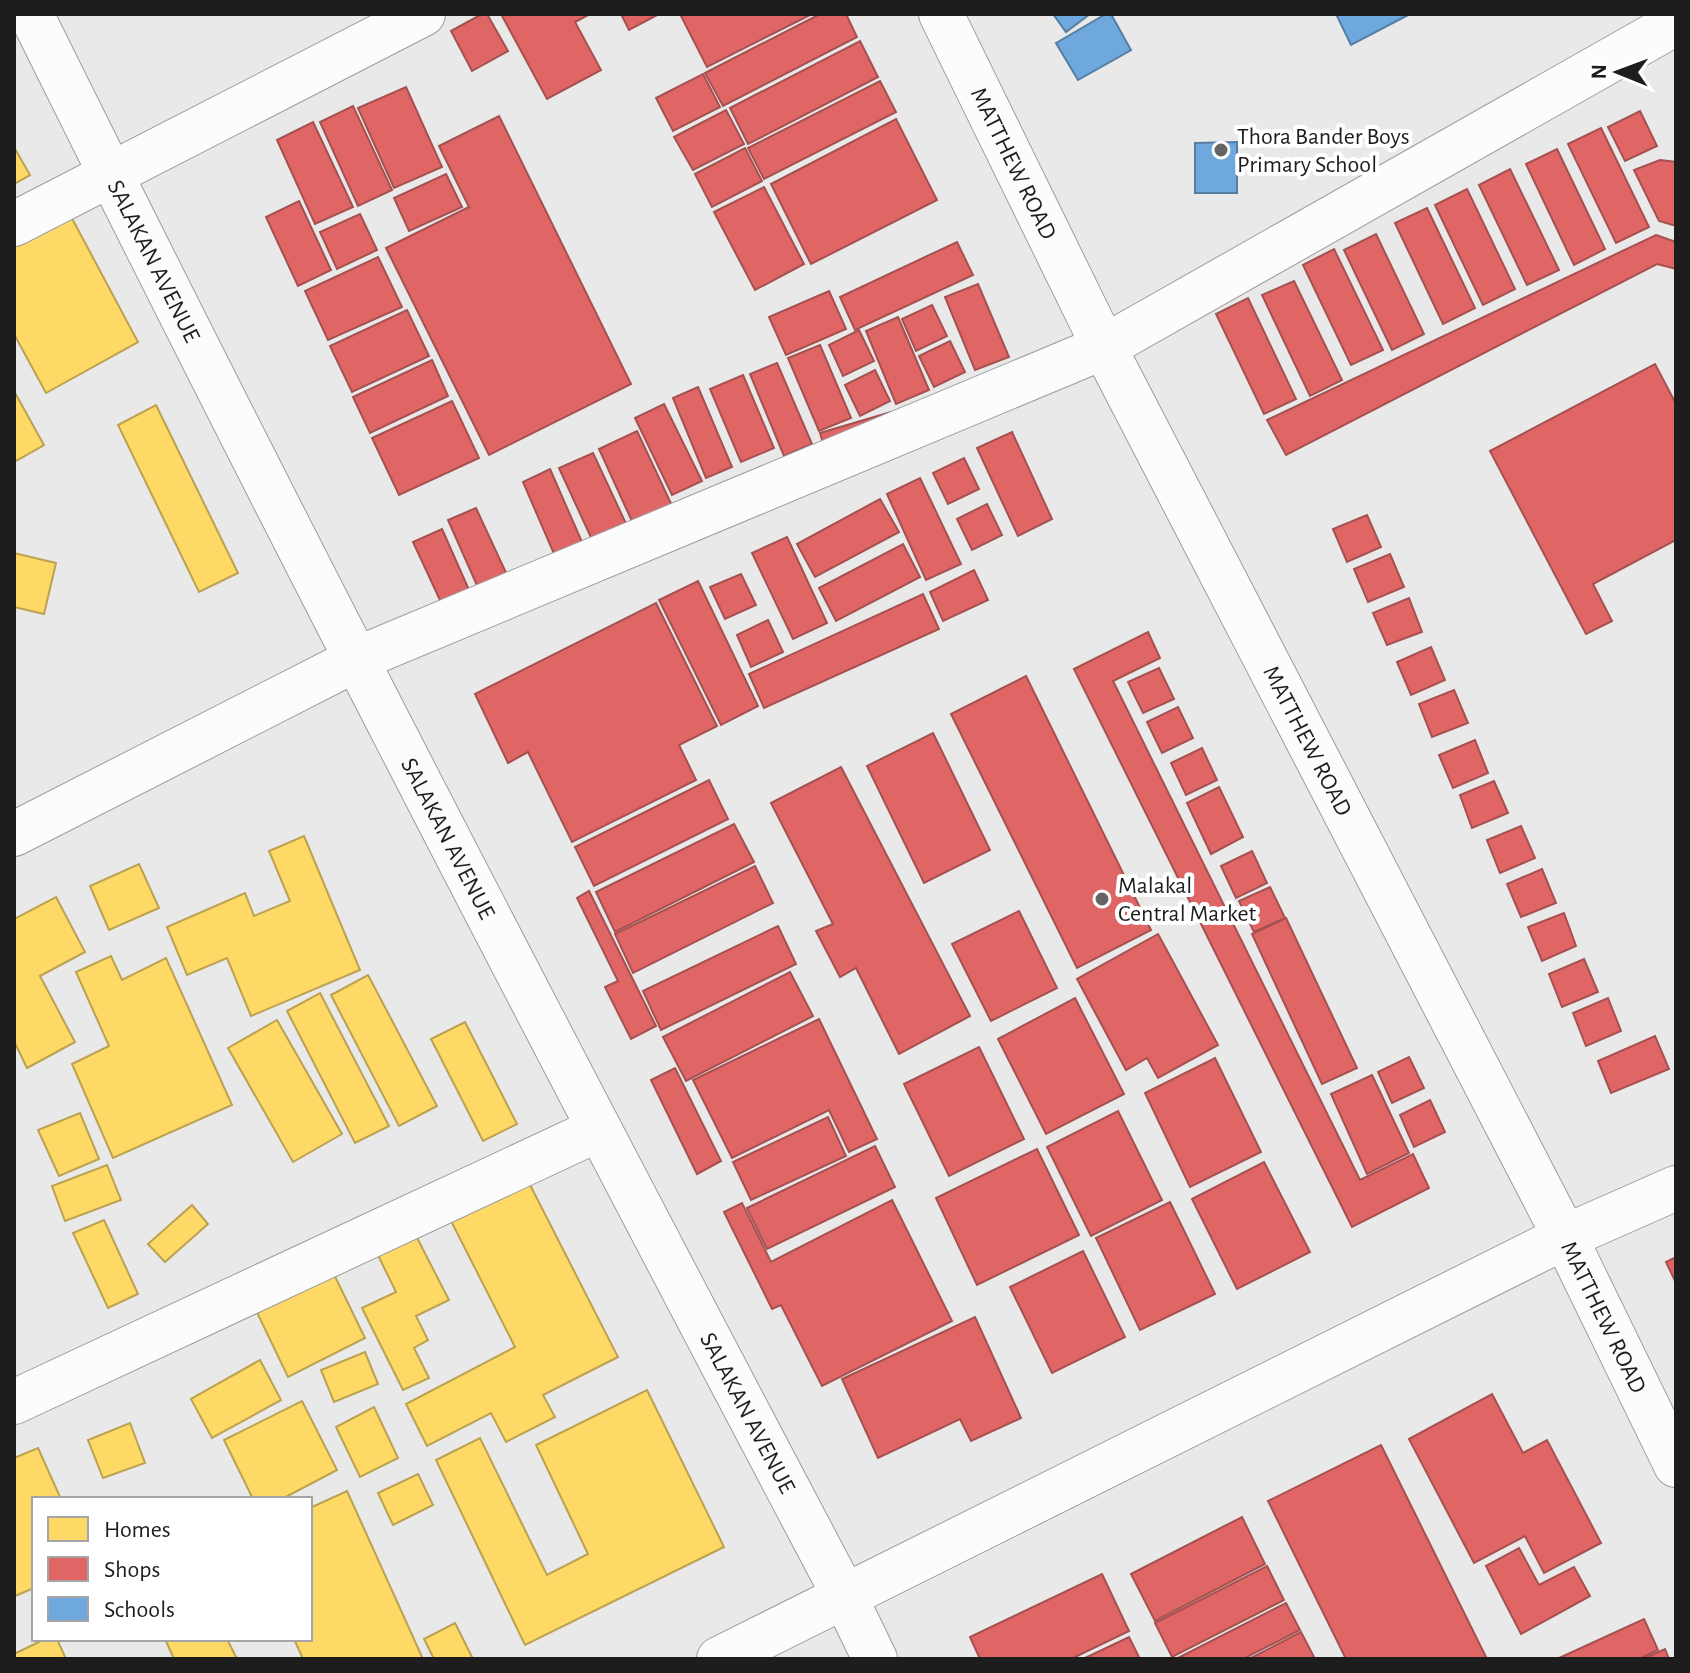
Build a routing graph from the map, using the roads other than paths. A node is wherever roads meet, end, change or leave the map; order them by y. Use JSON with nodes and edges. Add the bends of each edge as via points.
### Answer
{"nodes":[{"id":1,"x":31,"y":14,"type":"edge"},
{"id":2,"x":423,"y":14,"type":"edge"},
{"id":3,"x":941,"y":14,"type":"edge"},
{"id":4,"x":1676,"y":23,"type":"edge"},
{"id":5,"x":110,"y":174,"type":"junction"},
{"id":6,"x":14,"y":224,"type":"edge"},
{"id":7,"x":1104,"y":347,"type":"junction"},
{"id":8,"x":357,"y":659,"type":"junction"},
{"id":9,"x":14,"y":834,"type":"edge"},
{"id":10,"x":599,"y":1129,"type":"junction"},
{"id":11,"x":1676,"y":1188,"type":"edge"},
{"id":12,"x":1565,"y":1237,"type":"junction"},
{"id":13,"x":14,"y":1402,"type":"edge"},
{"id":14,"x":1676,"y":1465,"type":"edge"},
{"id":15,"x":845,"y":1597,"type":"junction"},
{"id":16,"x":719,"y":1659,"type":"edge"},
{"id":17,"x":875,"y":1659,"type":"edge"}],
"edges":[{"from":1,"to":5,"type":"street","name":"SALAKAN AVENUE"},
{"from":2,"to":5,"type":"street"},
{"from":3,"to":7,"type":"street","name":"MATTHEW ROAD"},
{"from":4,"to":7,"type":"street"},
{"from":5,"to":6,"type":"street"},
{"from":5,"to":8,"type":"street","name":"SALAKAN AVENUE"},
{"from":7,"to":8,"type":"street"},
{"from":7,"to":12,"type":"street","name":"MATTHEW ROAD"},
{"from":8,"to":9,"type":"street"},
{"from":8,"to":10,"type":"street","name":"SALAKAN AVENUE"},
{"from":10,"to":13,"type":"street"},
{"from":10,"to":15,"type":"street","name":"SALAKAN AVENUE"},
{"from":11,"to":12,"type":"street"},
{"from":12,"to":14,"type":"street","name":"MATTHEW ROAD"},
{"from":12,"to":15,"type":"street"},
{"from":15,"to":16,"type":"street"},
{"from":15,"to":17,"type":"street","name":"SALAKAN AVENUE"}]}
